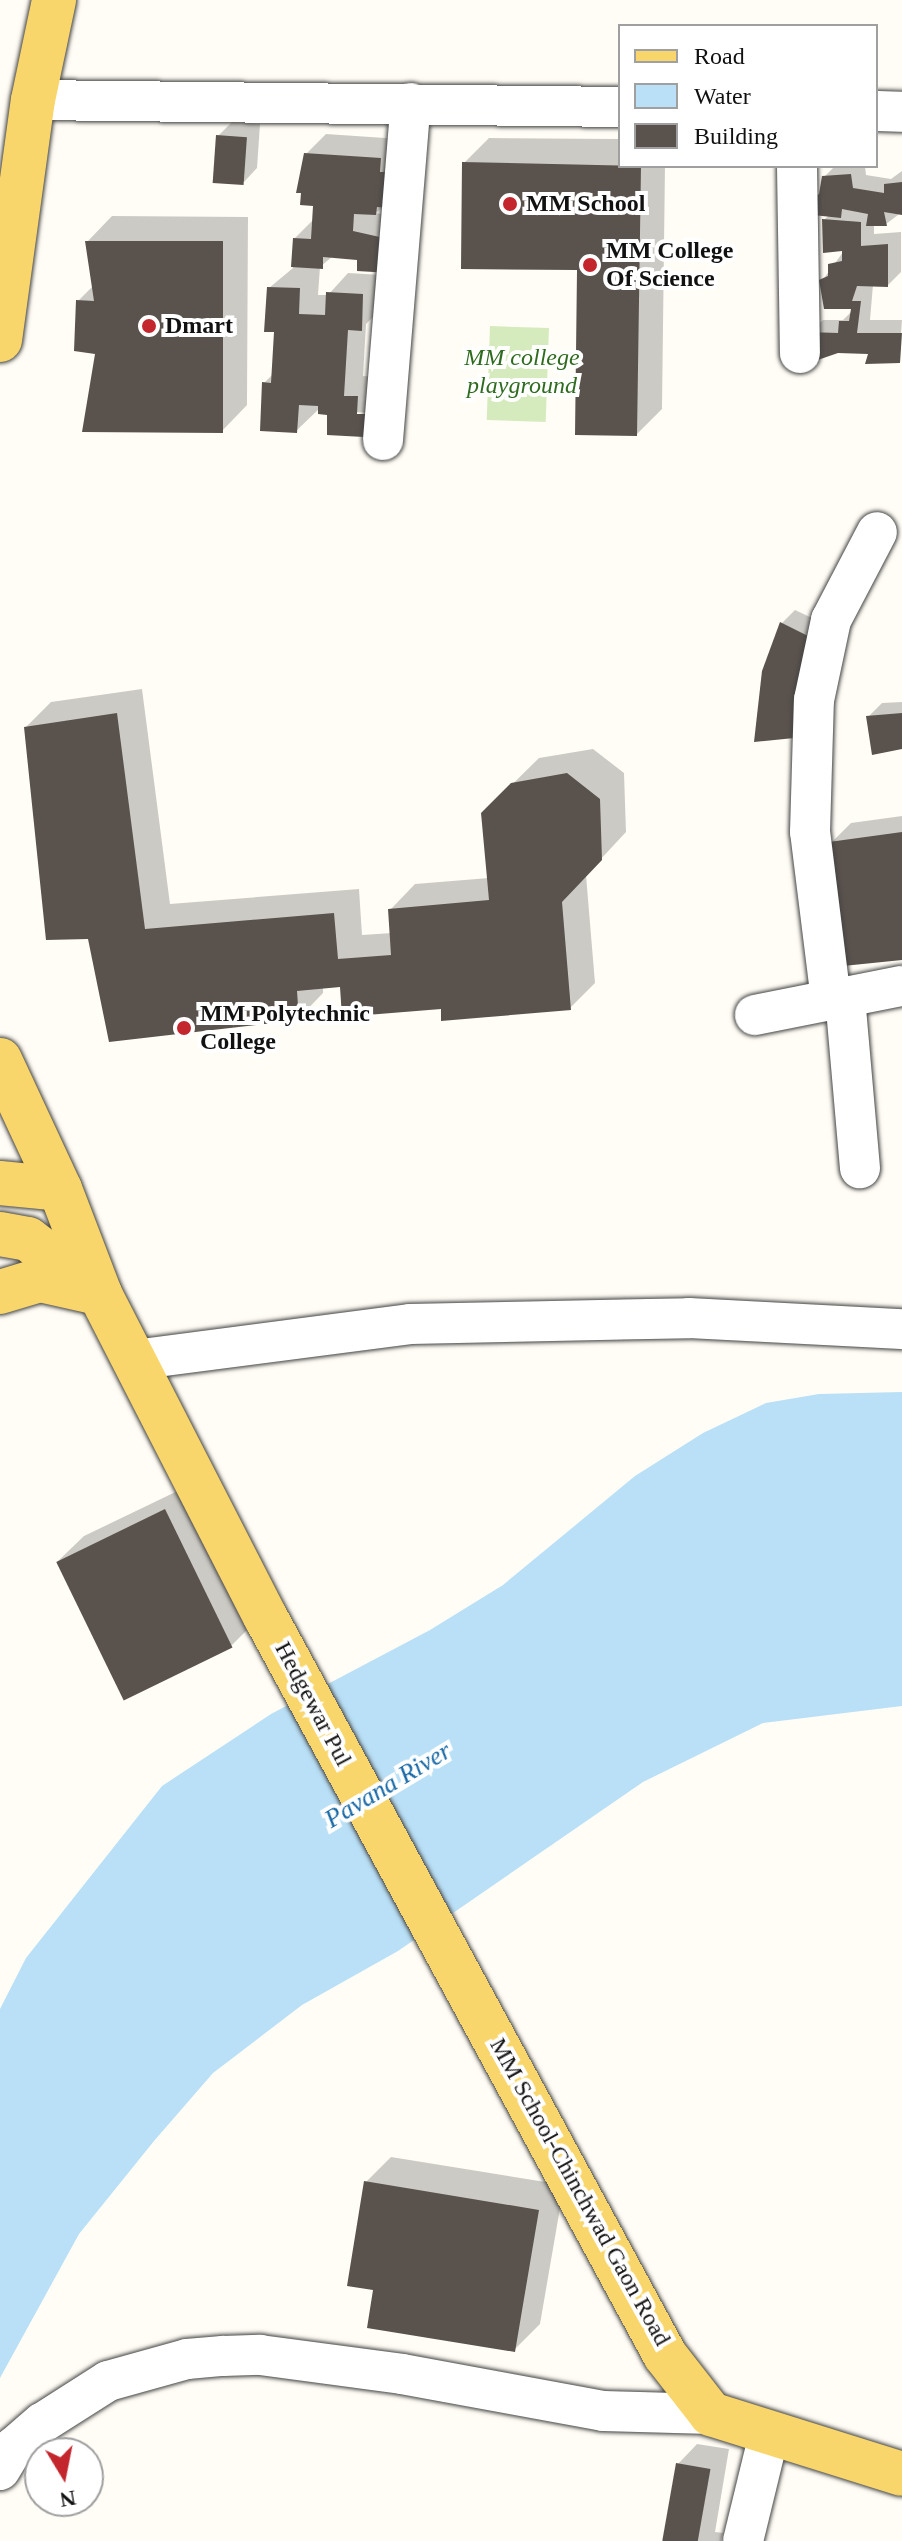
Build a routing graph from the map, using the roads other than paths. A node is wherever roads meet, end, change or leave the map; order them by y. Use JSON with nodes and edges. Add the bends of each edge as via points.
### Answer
{"nodes":[{"id":1,"x":54,"y":0,"type":"edge"},
{"id":2,"x":33,"y":100,"type":"junction"},
{"id":3,"x":411,"y":103,"type":"junction"},
{"id":4,"x":618,"y":107,"type":"edge"},
{"id":5,"x":878,"y":111,"type":"edge"},
{"id":6,"x":902,"y":112,"type":"edge"},
{"id":7,"x":797,"y":168,"type":"edge"},
{"id":8,"x":0,"y":340,"type":"edge"},
{"id":9,"x":800,"y":353,"type":"dead end"},
{"id":10,"x":383,"y":440,"type":"dead end"},
{"id":11,"x":877,"y":532,"type":"dead end"},
{"id":12,"x":902,"y":986,"type":"edge"},
{"id":13,"x":838,"y":999,"type":"junction"},
{"id":14,"x":755,"y":1015,"type":"dead end"},
{"id":15,"x":0,"y":1060,"type":"edge"},
{"id":16,"x":860,"y":1168,"type":"dead end"},
{"id":17,"x":0,"y":1183,"type":"edge"},
{"id":18,"x":60,"y":1189,"type":"junction"},
{"id":19,"x":0,"y":1234,"type":"edge"},
{"id":20,"x":0,"y":1292,"type":"edge"},
{"id":21,"x":100,"y":1294,"type":"junction"},
{"id":22,"x":902,"y":1329,"type":"edge"},
{"id":23,"x":134,"y":1360,"type":"junction"},
{"id":24,"x":474,"y":2001,"type":"joint"},
{"id":25,"x":711,"y":2414,"type":"junction"},
{"id":26,"x":769,"y":2434,"type":"junction"},
{"id":27,"x":0,"y":2470,"type":"edge"},
{"id":28,"x":902,"y":2474,"type":"edge"},
{"id":29,"x":743,"y":2541,"type":"edge"}],
"edges":[{"from":1,"to":2,"type":"main road"},
{"from":2,"to":3,"type":"street"},
{"from":2,"to":8,"type":"main road"},
{"from":3,"to":4,"type":"street"},
{"from":3,"to":10,"type":"street"},
{"from":5,"to":6,"type":"street"},
{"from":7,"to":9,"type":"street"},
{"from":11,"to":13,"type":"street","via":[[831,620],[814,700],[810,832]]},
{"from":12,"to":13,"type":"street"},
{"from":13,"to":14,"type":"street"},
{"from":13,"to":16,"type":"street"},
{"from":15,"to":18,"type":"main road","name":"Hedgewar Pul"},
{"from":17,"to":18,"type":"main road"},
{"from":18,"to":21,"type":"main road","name":"Hedgewar Pul"},
{"from":19,"to":21,"type":"main road","via":[[28,1239]]},
{"from":20,"to":21,"type":"main road","via":[[40,1280]]},
{"from":21,"to":23,"type":"main road","name":"Hedgewar Pul"},
{"from":22,"to":23,"type":"street","via":[[689,1318],[410,1324]]},
{"from":23,"to":24,"type":"main road","name":"Hedgewar Pul","via":[[266,1618]]},
{"from":24,"to":25,"type":"main road","name":"MM School-Chinchwad Gaon Road","via":[[665,2355]]},
{"from":25,"to":26,"type":"main road"},
{"from":25,"to":27,"type":"street","via":[[603,2411],[402,2374],[260,2355],[223,2356],[187,2359],[108,2381],[42,2423],[14,2447]]},
{"from":26,"to":28,"type":"main road"},
{"from":26,"to":29,"type":"street"}]}
